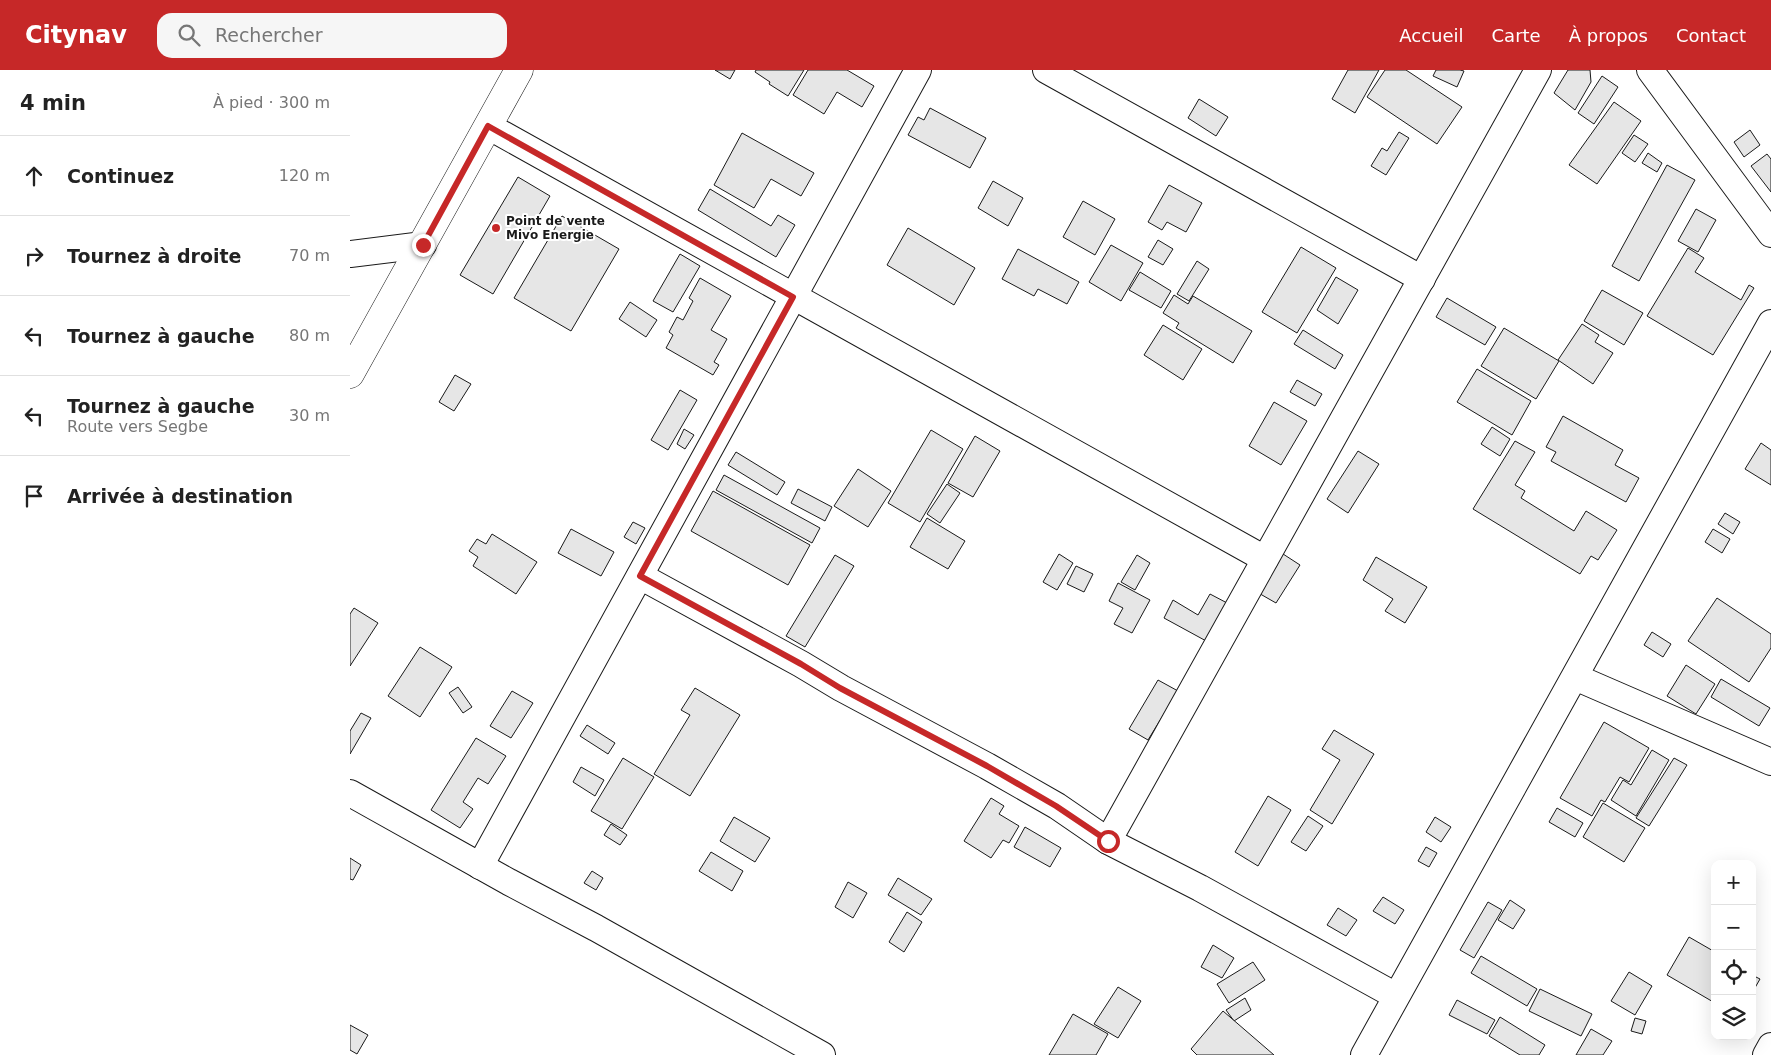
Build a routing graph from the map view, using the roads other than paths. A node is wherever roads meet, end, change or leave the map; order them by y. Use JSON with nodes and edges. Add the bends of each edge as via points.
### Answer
{"nodes":[{"id":1,"x":519,"y":70,"type":"edge"},
{"id":2,"x":918,"y":70,"type":"edge"},
{"id":3,"x":1046,"y":70,"type":"edge"},
{"id":4,"x":1538,"y":70,"type":"edge"},
{"id":5,"x":1650,"y":70,"type":"edge"},
{"id":6,"x":488,"y":126,"type":"junction"},
{"id":7,"x":1771,"y":234,"type":"edge"},
{"id":8,"x":423,"y":245,"type":"junction"},
{"id":9,"x":350,"y":254,"type":"edge"},
{"id":10,"x":1422,"y":279,"type":"junction"},
{"id":11,"x":793,"y":297,"type":"junction"},
{"id":12,"x":1771,"y":323,"type":"edge"},
{"id":13,"x":350,"y":374,"type":"edge"},
{"id":14,"x":1265,"y":559,"type":"junction"},
{"id":15,"x":640,"y":576,"type":"junction"},
{"id":16,"x":1575,"y":677,"type":"junction"},
{"id":17,"x":1771,"y":762,"type":"edge"},
{"id":18,"x":350,"y":793,"type":"edge"},
{"id":19,"x":1108,"y":841,"type":"junction"},
{"id":20,"x":480,"y":866,"type":"junction"},
{"id":21,"x":1396,"y":996,"type":"junction"},
{"id":22,"x":1771,"y":1046,"type":"edge"},
{"id":23,"x":822,"y":1055,"type":"edge"},
{"id":24,"x":1364,"y":1055,"type":"edge"},
{"id":25,"x":1766,"y":1055,"type":"edge"}],
"edges":[{"from":1,"to":6,"type":"main road"},
{"from":2,"to":11,"type":"street"},
{"from":3,"to":10,"type":"street"},
{"from":4,"to":10,"type":"street"},
{"from":5,"to":7,"type":"street"},
{"from":6,"to":8,"type":"main road"},
{"from":6,"to":11,"type":"street"},
{"from":8,"to":9,"type":"street"},
{"from":8,"to":13,"type":"main road"},
{"from":10,"to":14,"type":"street"},
{"from":11,"to":14,"type":"street"},
{"from":11,"to":15,"type":"street"},
{"from":12,"to":16,"type":"street"},
{"from":14,"to":19,"type":"street"},
{"from":15,"to":19,"type":"street","via":[[987,766]]},
{"from":15,"to":20,"type":"street"},
{"from":16,"to":17,"type":"street"},
{"from":16,"to":21,"type":"street"},
{"from":18,"to":20,"type":"street"},
{"from":19,"to":21,"type":"street"},
{"from":20,"to":23,"type":"street","via":[[574,915]]},
{"from":21,"to":24,"type":"street"},
{"from":22,"to":25,"type":"street"}]}
